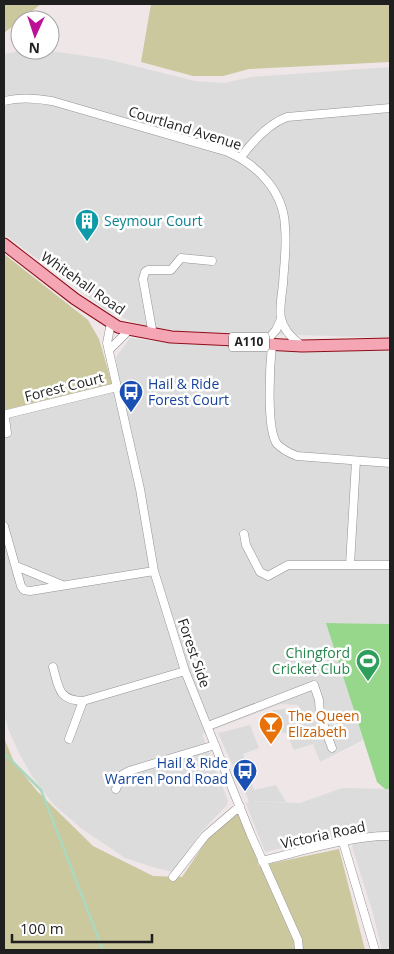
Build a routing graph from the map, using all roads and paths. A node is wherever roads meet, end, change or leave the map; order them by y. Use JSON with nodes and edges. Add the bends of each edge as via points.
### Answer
{"nodes":[{"id":1,"x":4,"y":102,"type":"edge"},
{"id":2,"x":390,"y":108,"type":"edge"},
{"id":3,"x":240,"y":157,"type":"junction"},
{"id":4,"x":4,"y":244,"type":"edge"},
{"id":5,"x":212,"y":261,"type":"dead end"},
{"id":6,"x":280,"y":318,"type":"junction"},
{"id":7,"x":111,"y":323,"type":"junction"},
{"id":8,"x":129,"y":330,"type":"junction"},
{"id":9,"x":153,"y":335,"type":"junction"},
{"id":10,"x":268,"y":344,"type":"junction"},
{"id":11,"x":390,"y":344,"type":"edge"},
{"id":12,"x":302,"y":346,"type":"junction"},
{"id":13,"x":109,"y":350,"type":"junction"},
{"id":14,"x":117,"y":387,"type":"junction"},
{"id":15,"x":7,"y":434,"type":"dead end"},
{"id":16,"x":356,"y":461,"type":"junction"},
{"id":17,"x":390,"y":463,"type":"edge"},
{"id":18,"x":4,"y":526,"type":"edge"},
{"id":19,"x":244,"y":534,"type":"dead end"},
{"id":20,"x":350,"y":564,"type":"junction"},
{"id":21,"x":390,"y":565,"type":"edge"},
{"id":22,"x":16,"y":566,"type":"junction"},
{"id":23,"x":154,"y":571,"type":"junction"},
{"id":24,"x":62,"y":585,"type":"junction"},
{"id":25,"x":53,"y":667,"type":"dead end"},
{"id":26,"x":185,"y":671,"type":"junction"},
{"id":27,"x":83,"y":701,"type":"junction"},
{"id":28,"x":208,"y":726,"type":"junction"},
{"id":29,"x":68,"y":739,"type":"dead end"},
{"id":30,"x":215,"y":745,"type":"junction"},
{"id":31,"x":332,"y":748,"type":"dead end"},
{"id":32,"x":116,"y":788,"type":"dead end"},
{"id":33,"x":240,"y":806,"type":"junction"},
{"id":34,"x":390,"y":836,"type":"edge"},
{"id":35,"x":343,"y":842,"type":"junction"},
{"id":36,"x":262,"y":861,"type":"junction"},
{"id":37,"x":173,"y":876,"type":"dead end"},
{"id":38,"x":299,"y":950,"type":"edge"},
{"id":39,"x":375,"y":950,"type":"edge"}],
"edges":[{"from":1,"to":3,"type":"street","name":"Courtland Avenue","via":[[20,98],[52,101]]},
{"from":2,"to":3,"type":"street","via":[[287,116],[265,131]]},
{"from":3,"to":6,"type":"street","name":"Courtland Avenue","via":[[266,179],[282,209],[286,226]]},
{"from":4,"to":7,"type":"main road","name":"Whitehall Road","number":"A110"},
{"from":5,"to":9,"type":"street","via":[[181,258],[171,270],[145,272],[143,279]]},
{"from":6,"to":10,"type":"street"},
{"from":6,"to":12,"type":"street","via":[[290,336]]},
{"from":7,"to":8,"type":"main road","name":"Whitehall Road","number":"A110"},
{"from":7,"to":13,"type":"street","name":"Forest Side"},
{"from":8,"to":9,"type":"main road","name":"Whitehall Road","number":"A110"},
{"from":8,"to":13,"type":"street"},
{"from":9,"to":10,"type":"main road","name":"Whitehall Road","number":"A110"},
{"from":10,"to":12,"type":"main road","name":"Whitehall Road","number":"A110"},
{"from":10,"to":16,"type":"street","via":[[270,417],[277,443],[286,452],[297,456]]},
{"from":11,"to":12,"type":"main road","name":"Whitehall Road","number":"A110"},
{"from":13,"to":14,"type":"street","name":"Forest Side"},
{"from":14,"to":15,"type":"street","name":"Forest Court","via":[[7,414]]},
{"from":14,"to":23,"type":"street","name":"Forest Side"},
{"from":16,"to":17,"type":"street"},
{"from":16,"to":20,"type":"street"},
{"from":18,"to":22,"type":"street"},
{"from":19,"to":20,"type":"street","via":[[246,545],[264,575],[288,565]]},
{"from":20,"to":21,"type":"street"},
{"from":22,"to":24,"type":"street"},
{"from":22,"to":24,"type":"street","via":[[24,590]]},
{"from":23,"to":24,"type":"street"},
{"from":23,"to":26,"type":"street","name":"Forest Side"},
{"from":25,"to":27,"type":"street","via":[[60,693],[72,701]]},
{"from":26,"to":27,"type":"street"},
{"from":26,"to":28,"type":"street","name":"Forest Side"},
{"from":27,"to":29,"type":"street"},
{"from":28,"to":30,"type":"street","name":"Forest Side"},
{"from":28,"to":31,"type":"street","via":[[314,685]]},
{"from":30,"to":32,"type":"street","via":[[129,771],[122,775]]},
{"from":30,"to":33,"type":"street","name":"Forest Side"},
{"from":33,"to":36,"type":"street","name":"Forest Side"},
{"from":33,"to":37,"type":"street","via":[[205,836]]},
{"from":34,"to":35,"type":"street","name":"Victoria Road"},
{"from":35,"to":36,"type":"street","name":"Victoria Road"},
{"from":35,"to":39,"type":"street"},
{"from":36,"to":38,"type":"street","name":"Forest Side","via":[[298,940]]}]}
